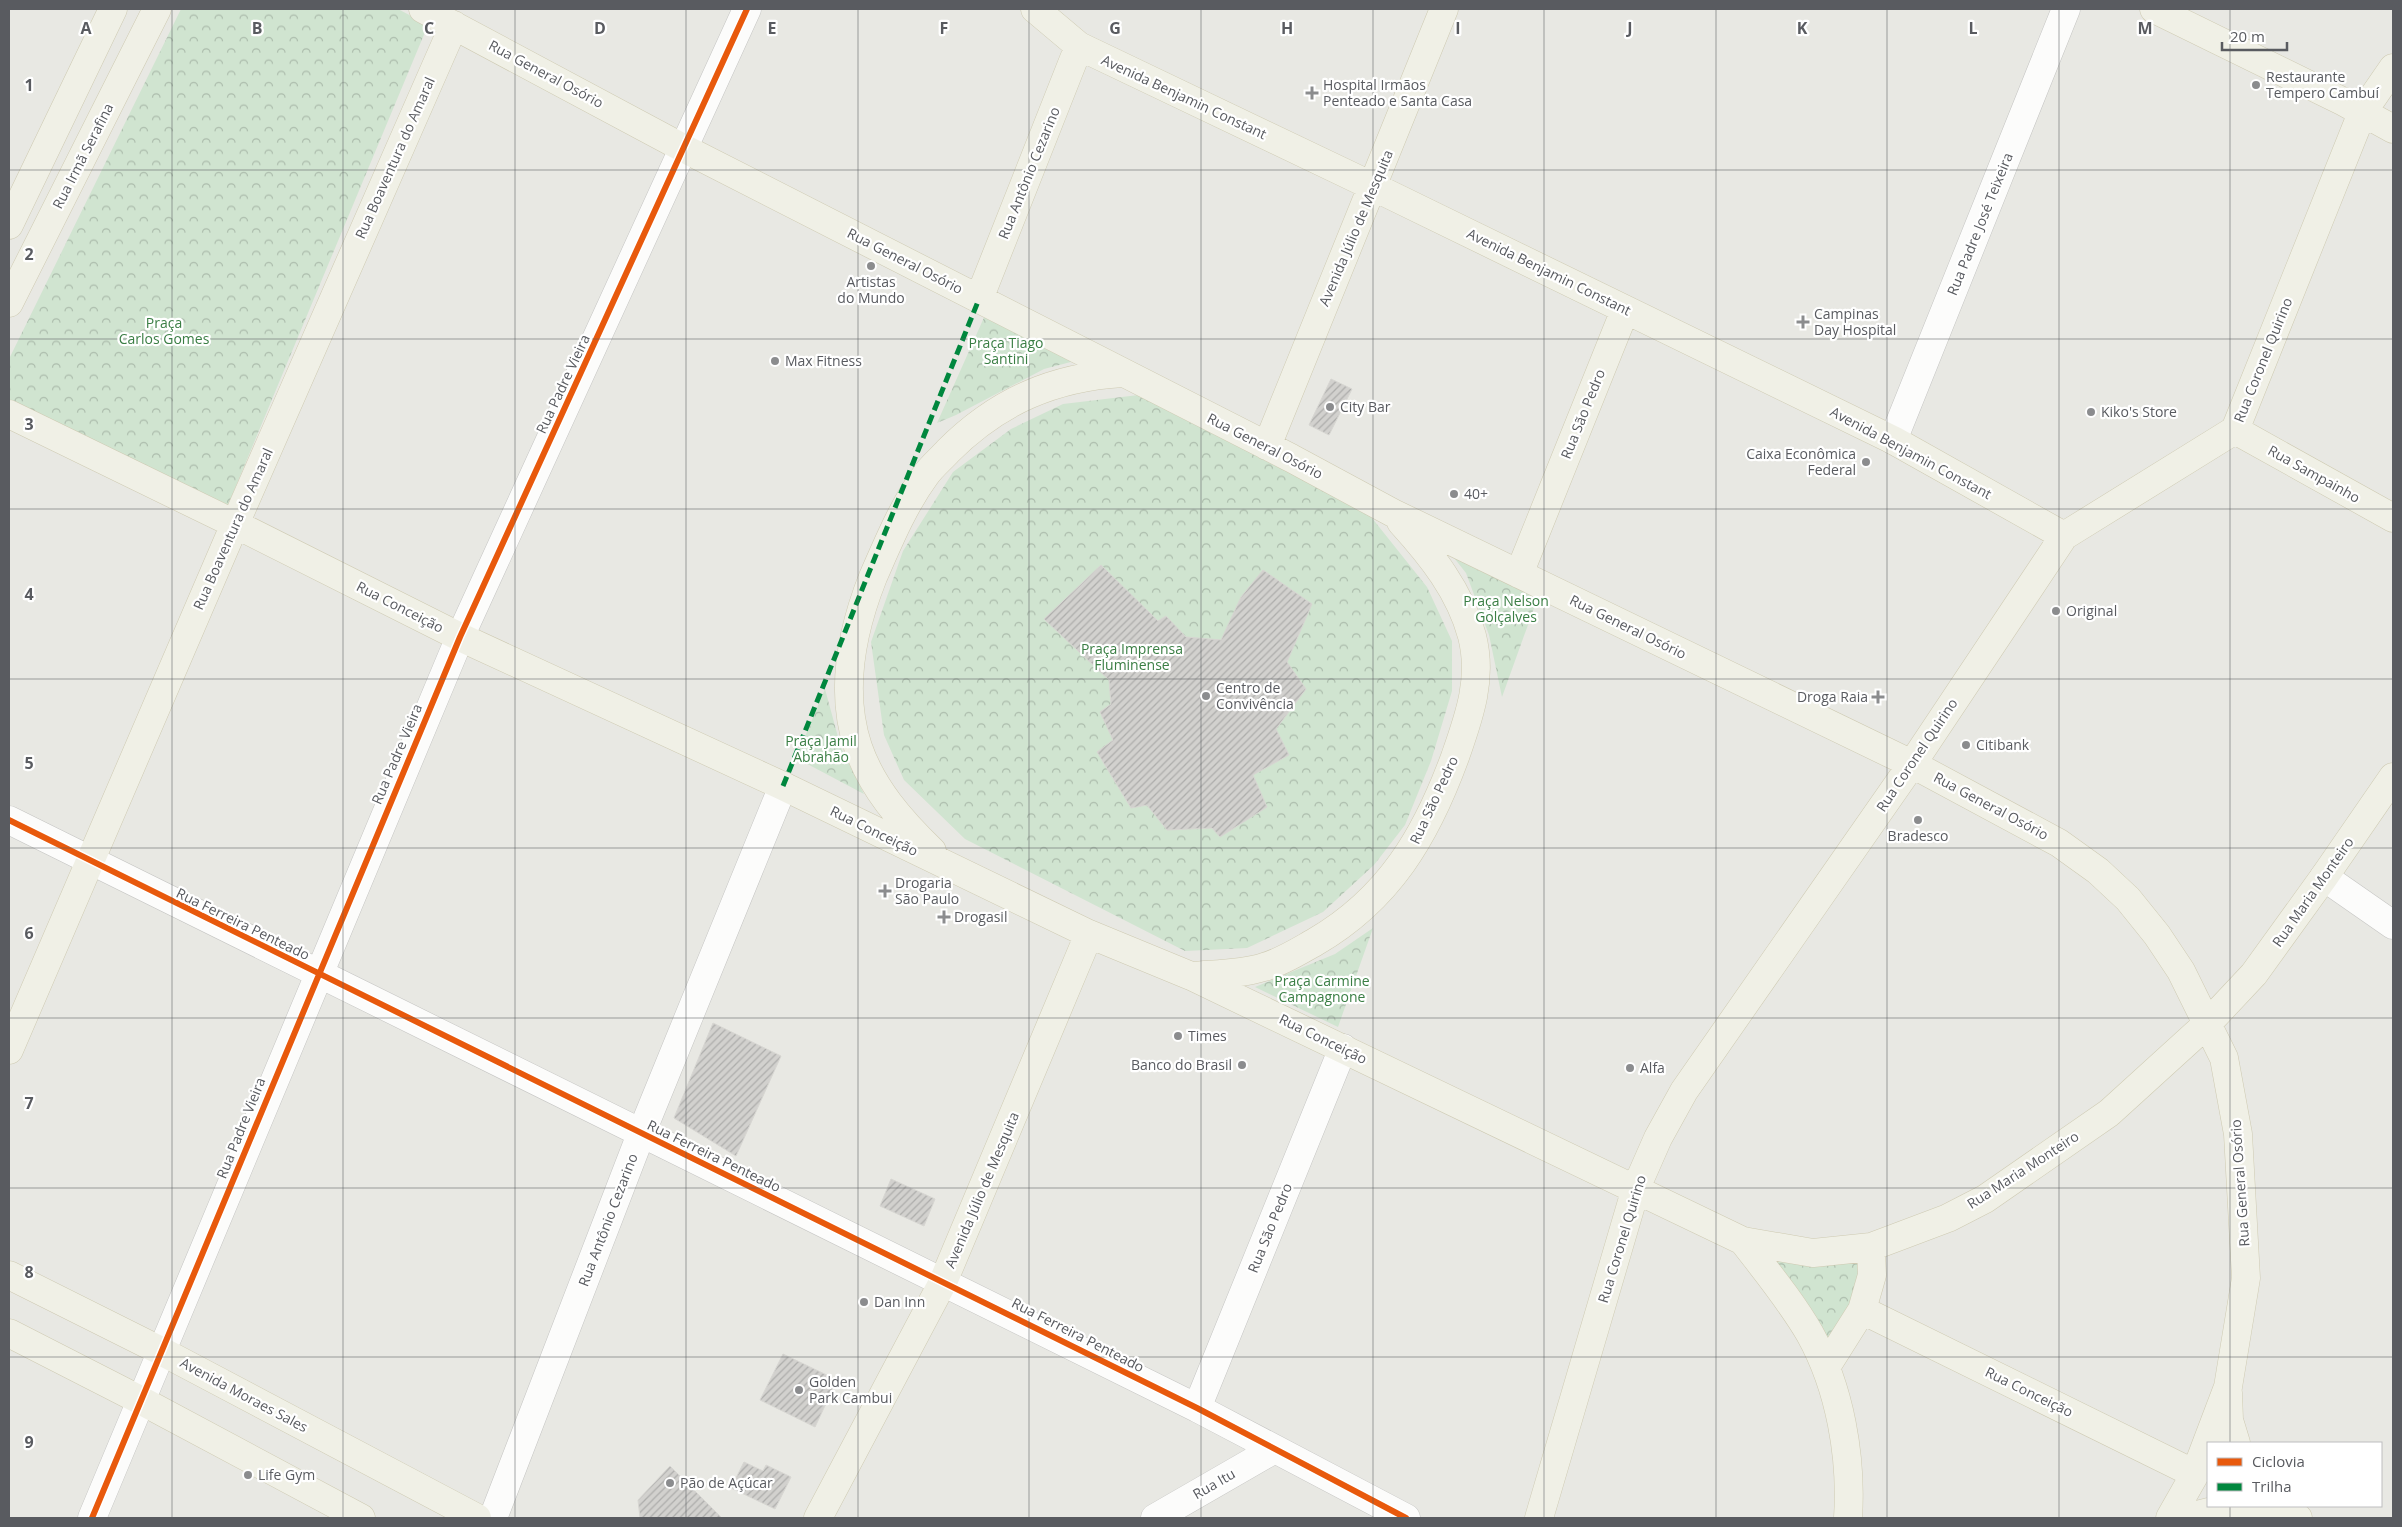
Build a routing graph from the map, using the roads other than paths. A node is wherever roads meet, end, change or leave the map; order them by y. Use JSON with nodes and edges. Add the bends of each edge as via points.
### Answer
{"nodes":[{"id":1,"x":113,"y":9,"type":"edge"},
{"id":2,"x":157,"y":9,"type":"edge"},
{"id":3,"x":423,"y":9,"type":"edge"},
{"id":4,"x":747,"y":9,"type":"edge"},
{"id":5,"x":1035,"y":9,"type":"edge"},
{"id":6,"x":1444,"y":9,"type":"edge"},
{"id":7,"x":2066,"y":9,"type":"edge"},
{"id":8,"x":2154,"y":9,"type":"edge"},
{"id":9,"x":457,"y":17,"type":"edge"},
{"id":10,"x":1079,"y":46,"type":"junction"},
{"id":11,"x":2393,"y":68,"type":"edge"},
{"id":12,"x":2362,"y":113,"type":"junction"},
{"id":13,"x":2393,"y":129,"type":"edge"},
{"id":14,"x":684,"y":149,"type":"junction"},
{"id":15,"x":1372,"y":186,"type":"junction"},
{"id":16,"x":9,"y":224,"type":"edge"},
{"id":17,"x":979,"y":299,"type":"junction"},
{"id":18,"x":9,"y":303,"type":"edge"},
{"id":19,"x":1625,"y":310,"type":"junction"},
{"id":20,"x":1124,"y":373,"type":"junction"},
{"id":21,"x":9,"y":414,"type":"edge"},
{"id":22,"x":2234,"y":430,"type":"junction"},
{"id":23,"x":1893,"y":440,"type":"junction"},
{"id":24,"x":1267,"y":446,"type":"junction"},
{"id":25,"x":1392,"y":513,"type":"junction"},
{"id":26,"x":2393,"y":518,"type":"edge"},
{"id":27,"x":235,"y":524,"type":"junction"},
{"id":28,"x":2064,"y":536,"type":"junction"},
{"id":29,"x":1519,"y":574,"type":"junction"},
{"id":30,"x":460,"y":637,"type":"junction"},
{"id":31,"x":1912,"y":764,"type":"junction"},
{"id":32,"x":2393,"y":777,"type":"edge"},
{"id":33,"x":783,"y":786,"type":"junction"},
{"id":34,"x":9,"y":820,"type":"edge"},
{"id":35,"x":89,"y":862,"type":"junction"},
{"id":36,"x":946,"y":866,"type":"junction"},
{"id":37,"x":2324,"y":878,"type":"junction"},
{"id":38,"x":2393,"y":925,"type":"edge"},
{"id":39,"x":1089,"y":934,"type":"junction"},
{"id":40,"x":318,"y":975,"type":"junction"},
{"id":41,"x":1191,"y":976,"type":"junction"},
{"id":42,"x":2208,"y":1023,"type":"junction"},
{"id":43,"x":1344,"y":1048,"type":"junction"},
{"id":44,"x":9,"y":1050,"type":"edge"},
{"id":45,"x":641,"y":1134,"type":"junction"},
{"id":46,"x":1636,"y":1188,"type":"junction"},
{"id":47,"x":1743,"y":1241,"type":"junction"},
{"id":48,"x":1872,"y":1247,"type":"junction"},
{"id":49,"x":9,"y":1275,"type":"edge"},
{"id":50,"x":944,"y":1282,"type":"junction"},
{"id":51,"x":1862,"y":1310,"type":"junction"},
{"id":52,"x":9,"y":1333,"type":"edge"},
{"id":53,"x":163,"y":1352,"type":"junction"},
{"id":54,"x":1826,"y":1367,"type":"junction"},
{"id":55,"x":2228,"y":1387,"type":"junction"},
{"id":56,"x":142,"y":1401,"type":"junction"},
{"id":57,"x":1197,"y":1408,"type":"junction"},
{"id":58,"x":2207,"y":1442,"type":"edge"},
{"id":59,"x":2207,"y":1442,"type":"edge"},
{"id":60,"x":2236,"y":1442,"type":"edge"},
{"id":61,"x":1273,"y":1450,"type":"junction"},
{"id":62,"x":2195,"y":1474,"type":"junction"},
{"id":63,"x":2293,"y":1507,"type":"edge"},
{"id":64,"x":92,"y":1518,"type":"edge"},
{"id":65,"x":361,"y":1518,"type":"edge"},
{"id":66,"x":477,"y":1518,"type":"edge"},
{"id":67,"x":493,"y":1518,"type":"edge"},
{"id":68,"x":818,"y":1518,"type":"edge"},
{"id":69,"x":1155,"y":1518,"type":"edge"},
{"id":70,"x":1406,"y":1518,"type":"edge"},
{"id":71,"x":1539,"y":1518,"type":"edge"},
{"id":72,"x":1848,"y":1518,"type":"edge"},
{"id":73,"x":2170,"y":1518,"type":"edge"},
{"id":74,"x":2185,"y":1518,"type":"edge"},
{"id":75,"x":2298,"y":1518,"type":"edge"},
{"id":76,"x":2308,"y":1518,"type":"edge"}],
"edges":[{"from":1,"to":16,"type":"main road"},
{"from":2,"to":18,"type":"main road","name":"Rua Irmã Serafina"},
{"from":3,"to":9,"type":"main road","name":"Rua General Osório"},
{"from":4,"to":14,"type":"street","name":"Rua Padre Vieira"},
{"from":5,"to":10,"type":"main road","name":"Avenida Benjamin Constant"},
{"from":6,"to":15,"type":"main road","name":"Avenida Júlio de Mesquita"},
{"from":7,"to":23,"type":"street","name":"Rua Padre José Teixeira"},
{"from":8,"to":12,"type":"main road"},
{"from":9,"to":14,"type":"main road","name":"Rua General Osório"},
{"from":9,"to":27,"type":"main road","name":"Rua Boaventura do Amaral"},
{"from":10,"to":15,"type":"main road","name":"Avenida Benjamin Constant"},
{"from":10,"to":17,"type":"main road","name":"Rua Antônio Cezarino"},
{"from":11,"to":12,"type":"main road","name":"Rua Coronel Quirino"},
{"from":12,"to":13,"type":"main road"},
{"from":12,"to":22,"type":"main road","name":"Rua Coronel Quirino"},
{"from":14,"to":17,"type":"main road","name":"Rua General Osório"},
{"from":14,"to":30,"type":"street","name":"Rua Padre Vieira"},
{"from":15,"to":19,"type":"main road","name":"Avenida Benjamin Constant"},
{"from":15,"to":24,"type":"main road","name":"Avenida Júlio de Mesquita"},
{"from":17,"to":20,"type":"main road","name":"Rua General Osório"},
{"from":19,"to":23,"type":"main road","name":"Avenida Benjamin Constant"},
{"from":19,"to":29,"type":"main road","name":"Rua São Pedro"},
{"from":20,"to":24,"type":"main road","name":"Rua General Osório"},
{"from":20,"to":36,"type":"main road","via":[[1084,376],[1046,386],[1001,409],[966,433],[925,474],[886,549],[862,606],[853,637],[849,674],[857,745],[864,764],[902,822]]},
{"from":21,"to":27,"type":"main road","name":"Rua Conceição"},
{"from":22,"to":26,"type":"main road","name":"Rua Sampainho"},
{"from":22,"to":28,"type":"main road","name":"Rua Coronel Quirino"},
{"from":23,"to":28,"type":"main road","name":"Avenida Benjamin Constant"},
{"from":24,"to":25,"type":"main road","name":"Rua General Osório"},
{"from":25,"to":29,"type":"main road","name":"Rua General Osório"},
{"from":25,"to":41,"type":"main road","name":"Rua São Pedro","via":[[1435,561],[1449,583],[1472,636],[1477,665],[1476,694],[1452,765],[1426,824],[1392,878],[1343,926],[1264,967]]},
{"from":27,"to":30,"type":"main road","name":"Rua Conceição"},
{"from":27,"to":35,"type":"main road","name":"Rua Boaventura do Amaral"},
{"from":28,"to":31,"type":"main road","name":"Rua Coronel Quirino"},
{"from":29,"to":31,"type":"main road","name":"Rua General Osório"},
{"from":30,"to":33,"type":"main road","name":"Rua Conceição"},
{"from":30,"to":40,"type":"street","name":"Rua Padre Vieira"},
{"from":31,"to":42,"type":"main road","name":"Rua General Osório","via":[[2060,843],[2098,871],[2128,899],[2157,935],[2181,971]]},
{"from":31,"to":46,"type":"main road","name":"Rua Coronel Quirino","via":[[1684,1092],[1658,1138]]},
{"from":32,"to":37,"type":"main road","name":"Rua Maria Monteiro"},
{"from":33,"to":36,"type":"main road","name":"Rua Conceição"},
{"from":33,"to":45,"type":"street","name":"Rua Antônio Cezarino"},
{"from":34,"to":35,"type":"street","name":"Rua Ferreira Penteado"},
{"from":35,"to":40,"type":"street","name":"Rua Ferreira Penteado"},
{"from":35,"to":44,"type":"main road","name":"Rua Boaventura do Amaral"},
{"from":36,"to":39,"type":"main road","name":"Rua Conceição"},
{"from":37,"to":38,"type":"street"},
{"from":37,"to":42,"type":"main road","name":"Rua Maria Monteiro","via":[[2254,974]]},
{"from":39,"to":41,"type":"main road","name":"Rua Conceição"},
{"from":39,"to":50,"type":"main road","name":"Avenida Júlio de Mesquita"},
{"from":40,"to":45,"type":"street","name":"Rua Ferreira Penteado"},
{"from":40,"to":53,"type":"street","name":"Rua Padre Vieira"},
{"from":41,"to":43,"type":"main road","name":"Rua Conceição"},
{"from":42,"to":48,"type":"main road","name":"Rua Maria Monteiro","via":[[2109,1113],[1985,1198],[1948,1218]]},
{"from":42,"to":55,"type":"main road","name":"Rua General Osório","via":[[2224,1058],[2238,1134],[2246,1278]]},
{"from":43,"to":46,"type":"main road","name":"Rua Conceição"},
{"from":43,"to":57,"type":"street","name":"Rua São Pedro"},
{"from":45,"to":50,"type":"street","name":"Rua Ferreira Penteado"},
{"from":45,"to":67,"type":"street","name":"Rua Antônio Cezarino"},
{"from":46,"to":47,"type":"main road","name":"Rua Conceição"},
{"from":46,"to":71,"type":"main road","name":"Rua Coronel Quirino"},
{"from":47,"to":48,"type":"main road","name":"Rua Maria Monteiro","via":[[1813,1253]]},
{"from":47,"to":54,"type":"main road","via":[[1810,1333]]},
{"from":48,"to":51,"type":"main road","via":[[1872,1275]]},
{"from":49,"to":53,"type":"main road","name":"Avenida Moraes Sales"},
{"from":50,"to":57,"type":"street","name":"Rua Ferreira Penteado"},
{"from":50,"to":68,"type":"main road","name":"Avenida Júlio de Mesquita"},
{"from":51,"to":54,"type":"main road"},
{"from":51,"to":62,"type":"main road","name":"Rua Conceição"},
{"from":52,"to":56,"type":"main road"},
{"from":53,"to":56,"type":"street","name":"Rua Padre Vieira"},
{"from":53,"to":66,"type":"main road","name":"Avenida Moraes Sales"},
{"from":54,"to":72,"type":"main road","via":[[1846,1453]]},
{"from":55,"to":59,"type":"main road","name":"Rua General Osório"},
{"from":55,"to":60,"type":"main road","via":[[2229,1420]]},
{"from":56,"to":64,"type":"street","name":"Rua Padre Vieira"},
{"from":56,"to":65,"type":"main road"},
{"from":57,"to":61,"type":"street","name":"Rua Ferreira Penteado"},
{"from":58,"to":62,"type":"main road","name":"Rua General Osório"},
{"from":61,"to":69,"type":"street","name":"Rua Itu"},
{"from":61,"to":70,"type":"street","name":"Rua Ferreira Penteado"},
{"from":62,"to":73,"type":"main road","name":"Rua General Osório"},
{"from":63,"to":76,"type":"main road"},
{"from":74,"to":75,"type":"main road","via":[[2228,1507],[2270,1507]]}]}
